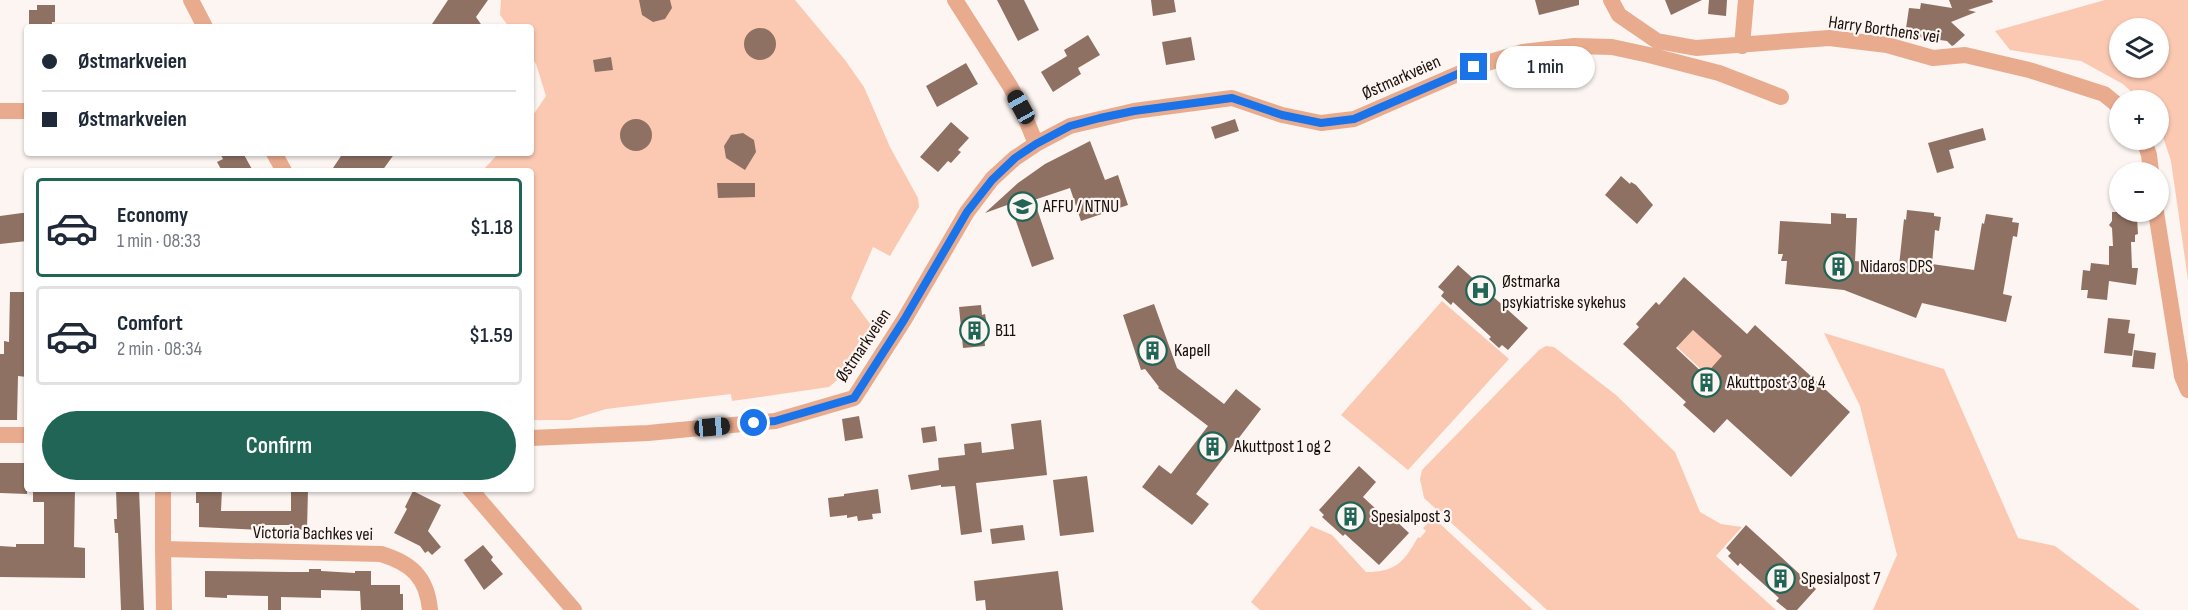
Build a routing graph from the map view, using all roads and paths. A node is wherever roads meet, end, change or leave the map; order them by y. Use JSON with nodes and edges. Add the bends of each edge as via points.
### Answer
{"nodes":[{"id":1,"x":190,"y":0,"type":"edge"},
{"id":2,"x":955,"y":0,"type":"edge"},
{"id":3,"x":1611,"y":0,"type":"edge"},
{"id":4,"x":1746,"y":0,"type":"edge"},
{"id":5,"x":203,"y":24,"type":"edge"},
{"id":6,"x":1742,"y":46,"type":"junction"},
{"id":7,"x":1781,"y":97,"type":"dead end"},
{"id":8,"x":2109,"y":98,"type":"edge"},
{"id":9,"x":0,"y":111,"type":"edge"},
{"id":10,"x":24,"y":111,"type":"edge"},
{"id":11,"x":1036,"y":144,"type":"junction"},
{"id":12,"x":2158,"y":222,"type":"edge"},
{"id":13,"x":2188,"y":390,"type":"edge"},
{"id":14,"x":0,"y":435,"type":"edge"},
{"id":15,"x":24,"y":435,"type":"edge"},
{"id":16,"x":534,"y":438,"type":"edge"},
{"id":17,"x":162,"y":492,"type":"edge"},
{"id":18,"x":473,"y":492,"type":"edge"},
{"id":19,"x":163,"y":549,"type":"junction"},
{"id":20,"x":164,"y":610,"type":"edge"},
{"id":21,"x":430,"y":610,"type":"edge"},
{"id":22,"x":574,"y":610,"type":"edge"}],
"edges":[{"from":1,"to":5,"type":"street"},
{"from":2,"to":11,"type":"street","via":[[1010,86]]},
{"from":3,"to":6,"type":"street","name":"Harry Borthens vei","via":[[1619,15],[1657,41],[1696,48]]},
{"from":4,"to":6,"type":"street"},
{"from":6,"to":8,"type":"street","name":"Harry Borthens vei","via":[[1829,38],[1887,45],[1933,58],[1965,55],[2029,70]]},
{"from":7,"to":11,"type":"street","name":"Østmarkveien","via":[[1719,73],[1649,55],[1612,47],[1574,46],[1523,52],[1474,67],[1354,119],[1321,123],[1232,98],[1100,118],[1070,126]]},
{"from":9,"to":10,"type":"street"},
{"from":11,"to":16,"type":"street","name":"Østmarkveien","via":[[992,180],[967,212],[854,398],[775,421],[648,433]]},
{"from":12,"to":13,"type":"street","via":[[2182,376]]},
{"from":14,"to":15,"type":"street"},
{"from":17,"to":19,"type":"street"},
{"from":18,"to":22,"type":"street"},
{"from":19,"to":20,"type":"street"},
{"from":19,"to":21,"type":"street","name":"Victoria Bachkes vei","via":[[381,554],[402,560],[420,578]]}]}
